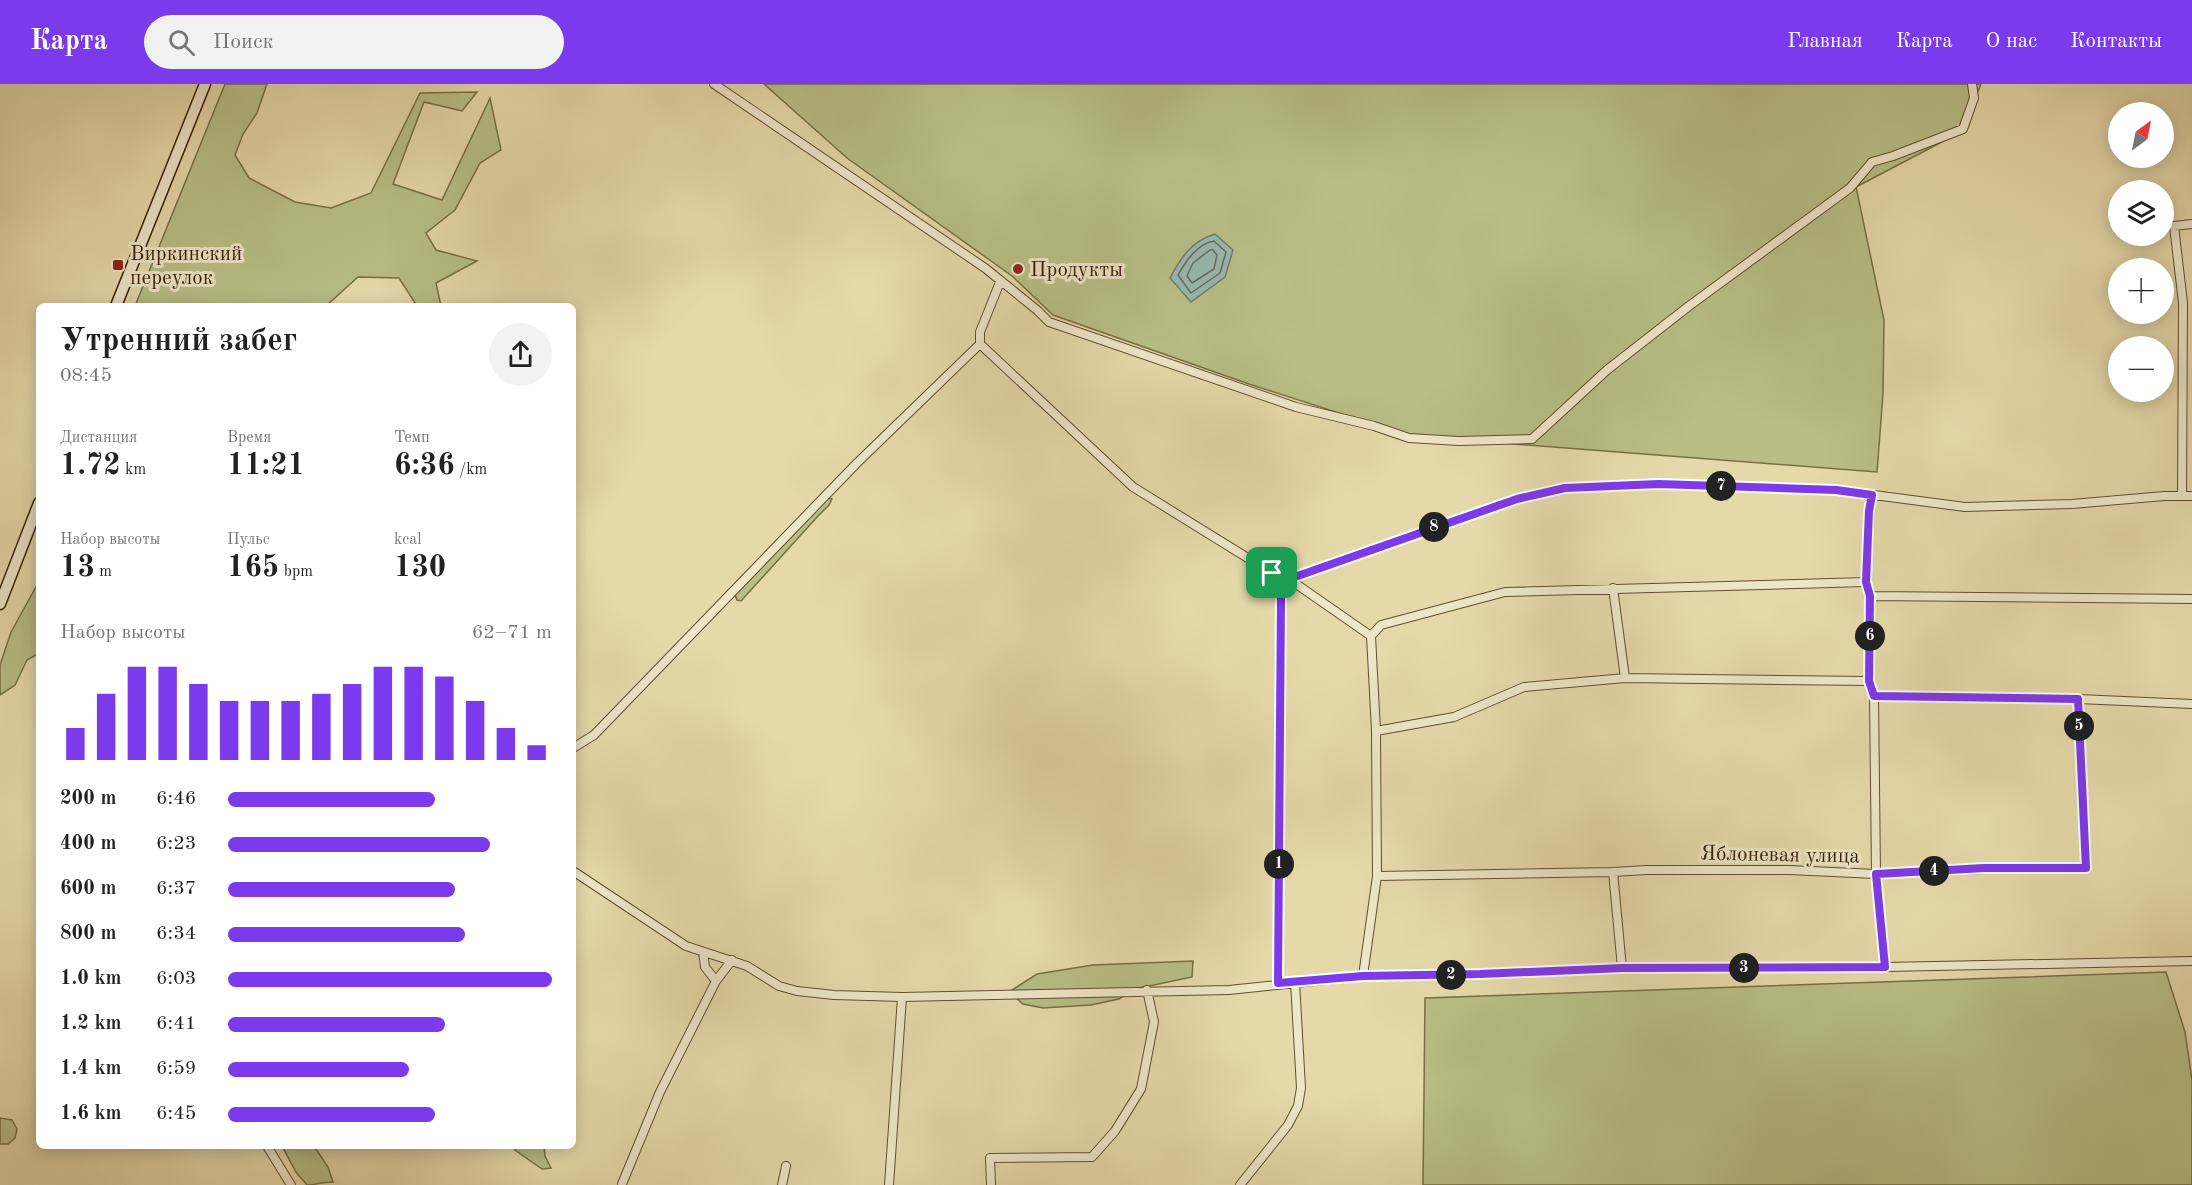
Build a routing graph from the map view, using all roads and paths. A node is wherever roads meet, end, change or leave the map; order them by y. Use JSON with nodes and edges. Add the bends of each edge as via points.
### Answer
{"nodes":[{"id":1,"x":205,"y":84,"type":"edge"},
{"id":2,"x":714,"y":84,"type":"edge"},
{"id":3,"x":1972,"y":84,"type":"edge"},
{"id":4,"x":2192,"y":224,"type":"edge"},
{"id":5,"x":1000,"y":282,"type":"junction"},
{"id":6,"x":117,"y":303,"type":"edge"},
{"id":7,"x":980,"y":344,"type":"junction"},
{"id":8,"x":1872,"y":495,"type":"junction"},
{"id":9,"x":2182,"y":496,"type":"junction"},
{"id":10,"x":2192,"y":496,"type":"edge"},
{"id":11,"x":36,"y":511,"type":"edge"},
{"id":12,"x":1272,"y":573,"type":"junction"},
{"id":13,"x":1289,"y":579,"type":"junction"},
{"id":14,"x":1866,"y":582,"type":"junction"},
{"id":15,"x":1613,"y":588,"type":"junction"},
{"id":16,"x":1870,"y":596,"type":"junction"},
{"id":17,"x":2192,"y":599,"type":"edge"},
{"id":18,"x":0,"y":604,"type":"edge"},
{"id":19,"x":1371,"y":636,"type":"junction"},
{"id":20,"x":1624,"y":678,"type":"junction"},
{"id":21,"x":1869,"y":681,"type":"junction"},
{"id":22,"x":1874,"y":696,"type":"junction"},
{"id":23,"x":2078,"y":699,"type":"junction"},
{"id":24,"x":2192,"y":704,"type":"edge"},
{"id":25,"x":1376,"y":731,"type":"junction"},
{"id":26,"x":576,"y":746,"type":"edge"},
{"id":27,"x":1613,"y":872,"type":"junction"},
{"id":28,"x":576,"y":873,"type":"edge"},
{"id":29,"x":1876,"y":874,"type":"junction"},
{"id":30,"x":1377,"y":876,"type":"junction"},
{"id":31,"x":703,"y":952,"type":"junction"},
{"id":32,"x":732,"y":960,"type":"junction"},
{"id":33,"x":2192,"y":961,"type":"edge"},
{"id":34,"x":1885,"y":967,"type":"junction"},
{"id":35,"x":1622,"y":968,"type":"junction"},
{"id":36,"x":1363,"y":976,"type":"junction"},
{"id":37,"x":716,"y":981,"type":"junction"},
{"id":38,"x":1295,"y":982,"type":"junction"},
{"id":39,"x":1278,"y":983,"type":"junction"},
{"id":40,"x":1147,"y":990,"type":"junction"},
{"id":41,"x":902,"y":997,"type":"junction"},
{"id":42,"x":269,"y":1149,"type":"edge"},
{"id":43,"x":786,"y":1166,"type":"dead end"},
{"id":44,"x":622,"y":1184,"type":"edge"},
{"id":45,"x":291,"y":1185,"type":"edge"},
{"id":46,"x":782,"y":1185,"type":"edge"},
{"id":47,"x":889,"y":1185,"type":"edge"},
{"id":48,"x":991,"y":1185,"type":"edge"},
{"id":49,"x":1240,"y":1185,"type":"edge"}],
"edges":[{"from":1,"to":6,"type":"main road"},
{"from":2,"to":5,"type":"street"},
{"from":3,"to":5,"type":"street","via":[[1974,98],[1963,129],[1872,162],[1850,188],[1607,370],[1532,439],[1409,438],[1296,406],[1049,322]]},
{"from":4,"to":9,"type":"street","via":[[2174,226],[2182,303]]},
{"from":5,"to":7,"type":"street","via":[[980,333]]},
{"from":7,"to":12,"type":"street","via":[[1133,487]]},
{"from":7,"to":26,"type":"street","via":[[857,463],[594,735]]},
{"from":8,"to":9,"type":"street","via":[[1965,507]]},
{"from":8,"to":13,"type":"street","via":[[1836,490],[1659,484],[1565,488],[1517,499]]},
{"from":8,"to":14,"type":"street"},
{"from":9,"to":10,"type":"street"},
{"from":11,"to":18,"type":"main road"},
{"from":12,"to":13,"type":"street"},
{"from":12,"to":39,"type":"street","via":[[1281,597]]},
{"from":13,"to":19,"type":"street"},
{"from":14,"to":15,"type":"street"},
{"from":14,"to":16,"type":"street"},
{"from":15,"to":19,"type":"street","via":[[1505,592],[1381,625]]},
{"from":15,"to":20,"type":"street"},
{"from":16,"to":17,"type":"street"},
{"from":16,"to":21,"type":"street"},
{"from":19,"to":25,"type":"street"},
{"from":20,"to":21,"type":"street"},
{"from":20,"to":25,"type":"street","via":[[1524,687],[1454,717]]},
{"from":21,"to":22,"type":"street"},
{"from":22,"to":23,"type":"street"},
{"from":22,"to":29,"type":"street"},
{"from":23,"to":24,"type":"street"},
{"from":23,"to":29,"type":"street","name":"Яблоневая улица","via":[[2086,868]]},
{"from":25,"to":30,"type":"street"},
{"from":27,"to":29,"type":"street","name":"Яблоневая улица","via":[[1789,870]]},
{"from":27,"to":30,"type":"street","name":"Яблоневая улица"},
{"from":27,"to":35,"type":"street"},
{"from":28,"to":31,"type":"street","via":[[661,931]]},
{"from":29,"to":34,"type":"street"},
{"from":30,"to":36,"type":"street"},
{"from":31,"to":32,"type":"street"},
{"from":31,"to":37,"type":"street","via":[[705,967]]},
{"from":32,"to":37,"type":"street"},
{"from":32,"to":41,"type":"street","via":[[779,986],[797,991]]},
{"from":33,"to":34,"type":"street"},
{"from":34,"to":35,"type":"street"},
{"from":35,"to":36,"type":"street"},
{"from":36,"to":38,"type":"street"},
{"from":37,"to":44,"type":"street","via":[[660,1092]]},
{"from":38,"to":39,"type":"street"},
{"from":38,"to":49,"type":"street","via":[[1301,1088],[1298,1106],[1288,1125]]},
{"from":39,"to":40,"type":"street","via":[[1229,990]]},
{"from":40,"to":41,"type":"street"},
{"from":40,"to":48,"type":"street","via":[[1154,1022],[1141,1089],[1115,1131],[1092,1157],[990,1158]]},
{"from":41,"to":47,"type":"street"},
{"from":42,"to":45,"type":"street"},
{"from":43,"to":46,"type":"street"}]}
